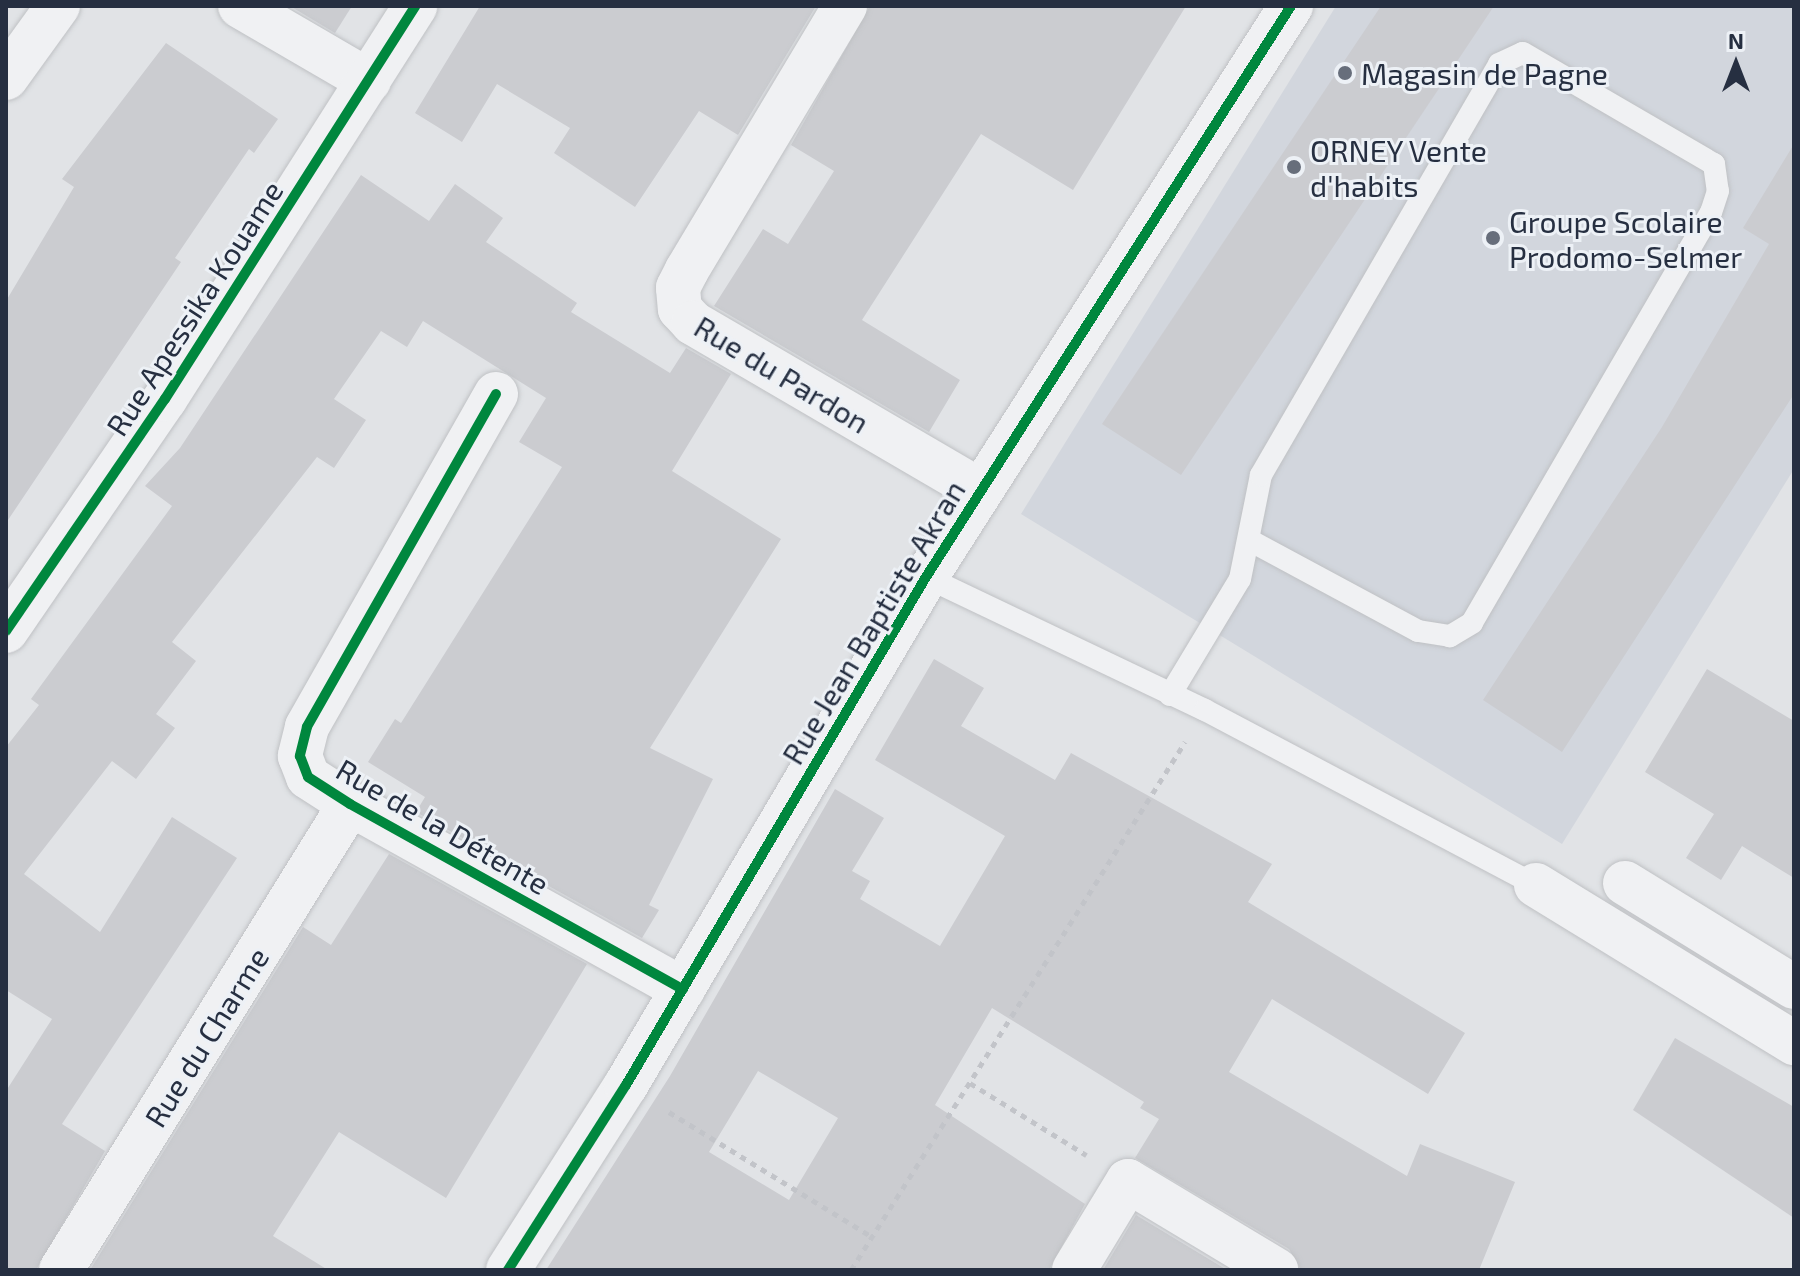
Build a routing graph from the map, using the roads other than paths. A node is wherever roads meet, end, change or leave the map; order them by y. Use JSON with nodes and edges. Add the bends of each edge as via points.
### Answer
{"nodes":[{"id":1,"x":58,"y":6,"type":"edge"},
{"id":2,"x":240,"y":6,"type":"edge"},
{"id":3,"x":415,"y":6,"type":"edge"},
{"id":4,"x":845,"y":6,"type":"edge"},
{"id":5,"x":1291,"y":6,"type":"edge"},
{"id":6,"x":6,"y":78,"type":"edge"},
{"id":7,"x":369,"y":81,"type":"junction"},
{"id":8,"x":496,"y":394,"type":"dead end"},
{"id":9,"x":980,"y":491,"type":"junction"},
{"id":10,"x":1251,"y":541,"type":"junction"},
{"id":11,"x":926,"y":577,"type":"junction"},
{"id":12,"x":6,"y":631,"type":"edge"},
{"id":13,"x":1170,"y":695,"type":"junction"},
{"id":14,"x":350,"y":804,"type":"junction"},
{"id":15,"x":1625,"y":883,"type":"dead end"},
{"id":16,"x":1536,"y":885,"type":"joint"},
{"id":17,"x":1794,"y":987,"type":"edge"},
{"id":18,"x":683,"y":989,"type":"junction"},
{"id":19,"x":1794,"y":1043,"type":"edge"},
{"id":20,"x":61,"y":1270,"type":"edge"},
{"id":21,"x":508,"y":1270,"type":"edge"},
{"id":22,"x":1074,"y":1270,"type":"edge"},
{"id":23,"x":1276,"y":1270,"type":"edge"}],
"edges":[{"from":1,"to":6,"type":"street"},
{"from":2,"to":7,"type":"street"},
{"from":3,"to":7,"type":"street","name":"Rue Apessika Kouame"},
{"from":4,"to":9,"type":"street","name":"Rue du Pardon","via":[[687,270],[678,288],[680,309],[693,323]]},
{"from":5,"to":9,"type":"street","name":"Rue Jean Baptiste Akran"},
{"from":7,"to":12,"type":"street","name":"Rue Apessika Kouame"},
{"from":8,"to":14,"type":"street","name":"Rue de la Détente","via":[[307,727],[300,756],[308,777]]},
{"from":9,"to":11,"type":"street","name":"Rue Jean Baptiste Akran"},
{"from":10,"to":10,"type":"lane","via":[[1250,506],[1261,475],[1499,64],[1523,53],[1714,164],[1718,191],[1711,212],[1472,623],[1450,636],[1418,631]]},
{"from":10,"to":13,"type":"lane","via":[[1240,579]]},
{"from":11,"to":13,"type":"lane"},
{"from":11,"to":18,"type":"street","name":"Rue Jean Baptiste Akran"},
{"from":13,"to":16,"type":"lane"},
{"from":14,"to":18,"type":"street","name":"Rue de la Détente"},
{"from":14,"to":20,"type":"street","name":"Rue du Charme"},
{"from":15,"to":17,"type":"street"},
{"from":16,"to":19,"type":"street"},
{"from":18,"to":21,"type":"street","name":"Rue Jean Baptiste Akran"},
{"from":22,"to":23,"type":"street","via":[[1128,1181]]}]}
